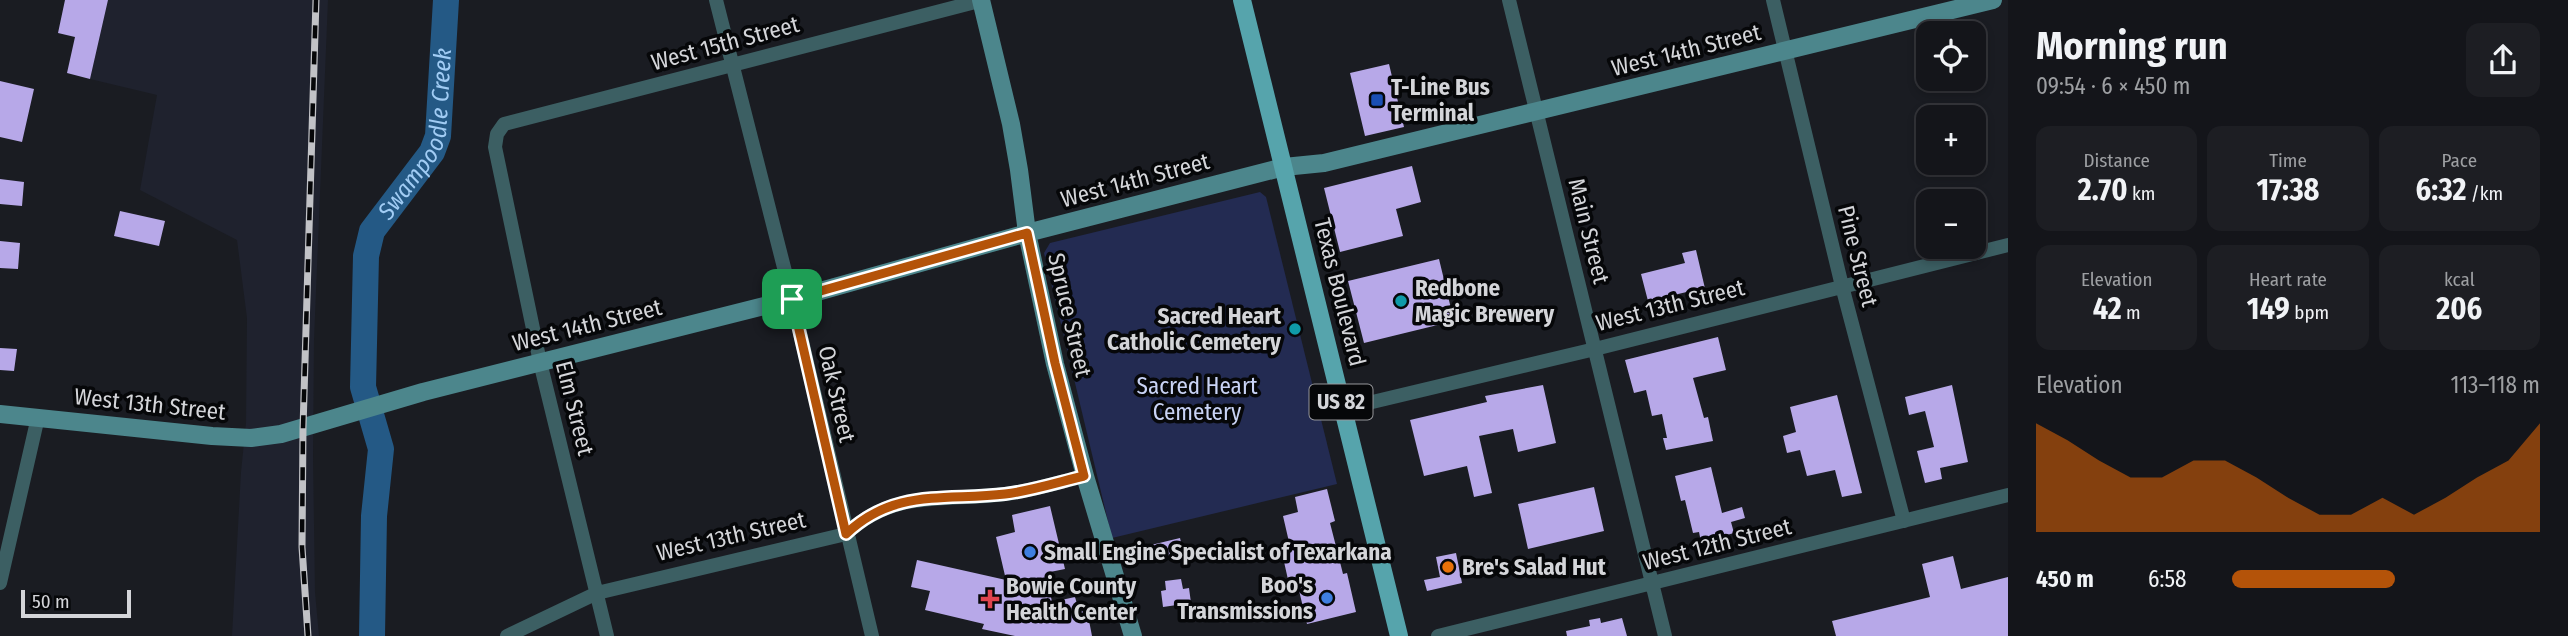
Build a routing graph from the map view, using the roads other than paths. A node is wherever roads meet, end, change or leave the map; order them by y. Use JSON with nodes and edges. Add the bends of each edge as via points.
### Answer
{"nodes":[{"id":1,"x":716,"y":0,"type":"edge"},
{"id":2,"x":981,"y":0,"type":"edge"},
{"id":3,"x":1242,"y":0,"type":"edge"},
{"id":4,"x":1509,"y":0,"type":"edge"},
{"id":5,"x":1773,"y":0,"type":"edge"},
{"id":6,"x":1993,"y":0,"type":"edge"},
{"id":7,"x":1786,"y":51,"type":"junction"},
{"id":8,"x":732,"y":64,"type":"junction"},
{"id":9,"x":1535,"y":112,"type":"junction"},
{"id":10,"x":495,"y":148,"type":"joint"},
{"id":11,"x":1284,"y":167,"type":"junction"},
{"id":12,"x":1027,"y":233,"type":"junction"},
{"id":13,"x":2008,"y":245,"type":"edge"},
{"id":14,"x":1842,"y":286,"type":"junction"},
{"id":15,"x":792,"y":299,"type":"junction"},
{"id":16,"x":1595,"y":349,"type":"junction"},
{"id":17,"x":540,"y":362,"type":"junction"},
{"id":18,"x":1343,"y":409,"type":"junction"},
{"id":19,"x":0,"y":414,"type":"edge"},
{"id":20,"x":38,"y":417,"type":"junction"},
{"id":21,"x":294,"y":430,"type":"joint"},
{"id":22,"x":1084,"y":476,"type":"junction"},
{"id":23,"x":2008,"y":495,"type":"edge"},
{"id":24,"x":1904,"y":521,"type":"junction"},
{"id":25,"x":846,"y":534,"type":"junction"},
{"id":26,"x":0,"y":583,"type":"edge"},
{"id":27,"x":1652,"y":584,"type":"junction"},
{"id":28,"x":597,"y":593,"type":"junction"},
{"id":29,"x":510,"y":635,"type":"edge"},
{"id":30,"x":607,"y":636,"type":"edge"},
{"id":31,"x":872,"y":636,"type":"edge"},
{"id":32,"x":1133,"y":636,"type":"edge"},
{"id":33,"x":1399,"y":636,"type":"edge"},
{"id":34,"x":1438,"y":636,"type":"edge"},
{"id":35,"x":1665,"y":636,"type":"edge"}],
"edges":[{"from":1,"to":8,"type":"street","name":"Oak Street"},
{"from":2,"to":8,"type":"street","name":"West 15th Street"},
{"from":2,"to":12,"type":"street","name":"Spruce Street","via":[[1016,150]]},
{"from":3,"to":11,"type":"main road","name":"Texas Boulevard","number":"US 82"},
{"from":4,"to":9,"type":"street","name":"Main Street"},
{"from":5,"to":7,"type":"street","name":"Pine Street"},
{"from":6,"to":7,"type":"street","name":"West 14th Street"},
{"from":7,"to":9,"type":"street","name":"West 14th Street"},
{"from":7,"to":14,"type":"street","name":"Pine Street"},
{"from":8,"to":10,"type":"street","name":"West 15th Street","via":[[505,124],[497,134]]},
{"from":8,"to":15,"type":"street","name":"Oak Street"},
{"from":9,"to":11,"type":"street","name":"West 14th Street","via":[[1324,163]]},
{"from":9,"to":16,"type":"street","name":"Main Street"},
{"from":10,"to":17,"type":"street","name":"Elm Street"},
{"from":11,"to":12,"type":"street","name":"West 14th Street"},
{"from":11,"to":18,"type":"main road","name":"Texas Boulevard","number":"US 82"},
{"from":12,"to":15,"type":"street","name":"West 14th Street"},
{"from":12,"to":22,"type":"street","name":"Spruce Street"},
{"from":13,"to":14,"type":"street","name":"West 13th Street"},
{"from":14,"to":16,"type":"street","name":"West 13th Street"},
{"from":14,"to":24,"type":"street","name":"Pine Street"},
{"from":15,"to":17,"type":"street","name":"West 14th Street"},
{"from":15,"to":25,"type":"street","name":"Oak Street"},
{"from":16,"to":18,"type":"street","name":"West 13th Street"},
{"from":16,"to":27,"type":"street","name":"Main Street"},
{"from":17,"to":21,"type":"street","name":"West 14th Street"},
{"from":17,"to":28,"type":"street","name":"Elm Street"},
{"from":18,"to":33,"type":"main road","name":"Texas Boulevard","number":"US 82"},
{"from":19,"to":20,"type":"street","name":"West 13th Street"},
{"from":20,"to":21,"type":"street","name":"West 13th Street","via":[[251,438]]},
{"from":20,"to":26,"type":"street"},
{"from":22,"to":25,"type":"street","name":"West 13th Street","via":[[1006,494],[939,496],[909,502],[863,518]]},
{"from":22,"to":32,"type":"street","name":"Spruce Street"},
{"from":23,"to":24,"type":"street","name":"West 12th Street"},
{"from":24,"to":27,"type":"street","name":"West 12th Street"},
{"from":25,"to":28,"type":"street","name":"West 13th Street"},
{"from":25,"to":31,"type":"street","name":"Oak Street"},
{"from":27,"to":34,"type":"street","name":"West 12th Street"},
{"from":27,"to":35,"type":"street","name":"Main Street"},
{"from":28,"to":29,"type":"street","name":"West 13th Street"},
{"from":28,"to":30,"type":"street","name":"Elm Street"}]}
